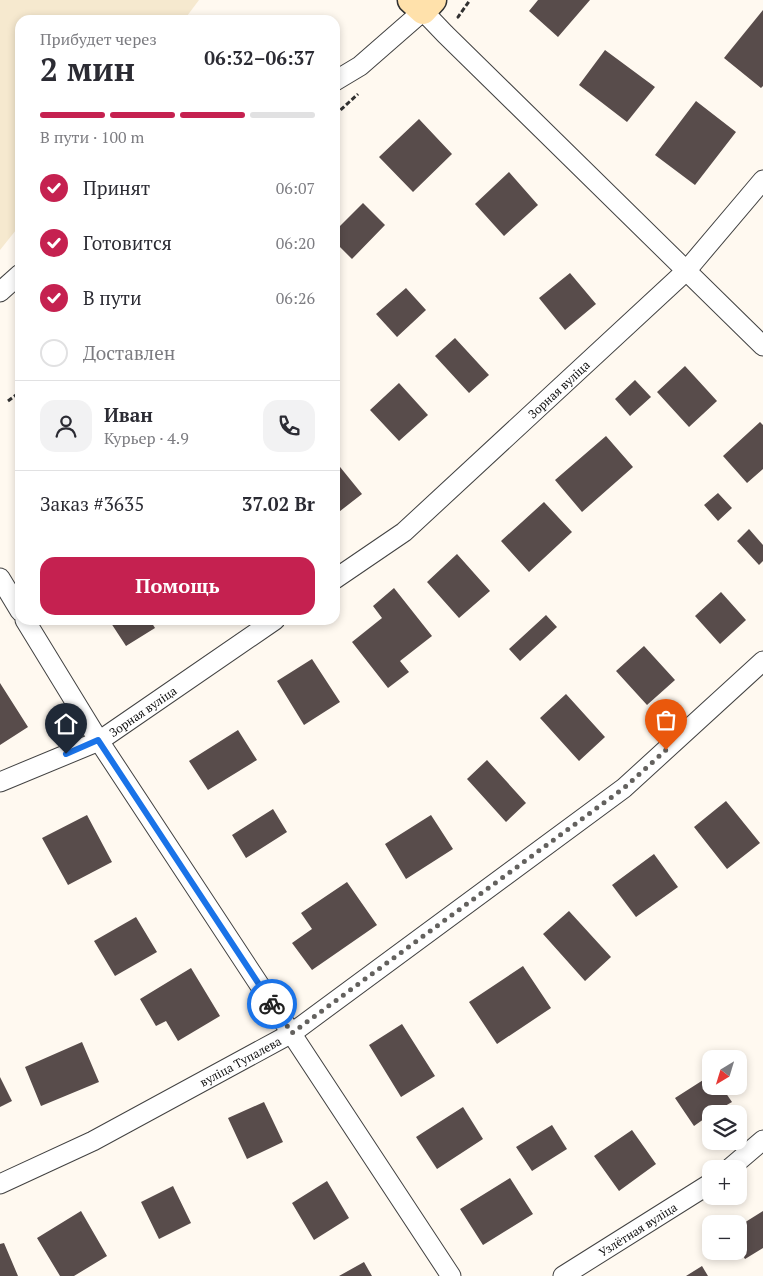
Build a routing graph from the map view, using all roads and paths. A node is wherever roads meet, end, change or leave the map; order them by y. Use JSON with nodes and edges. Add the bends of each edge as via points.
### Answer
{"nodes":[{"id":1,"x":470,"y":0,"type":"edge"},
{"id":2,"x":422,"y":4,"type":"edge"},
{"id":3,"x":458,"y":17,"type":"dead end"},
{"id":4,"x":340,"y":78,"type":"edge"},
{"id":5,"x":763,"y":180,"type":"edge"},
{"id":6,"x":686,"y":271,"type":"junction"},
{"id":7,"x":15,"y":278,"type":"edge"},
{"id":8,"x":0,"y":292,"type":"edge"},
{"id":9,"x":763,"y":346,"type":"edge"},
{"id":10,"x":15,"y":396,"type":"edge"},
{"id":11,"x":8,"y":401,"type":"dead end"},
{"id":12,"x":340,"y":576,"type":"edge"},
{"id":13,"x":0,"y":578,"type":"edge"},
{"id":14,"x":15,"y":603,"type":"edge"},
{"id":15,"x":28,"y":625,"type":"edge"},
{"id":16,"x":268,"y":625,"type":"edge"},
{"id":17,"x":763,"y":661,"type":"edge"},
{"id":18,"x":98,"y":740,"type":"junction"},
{"id":19,"x":0,"y":782,"type":"edge"},
{"id":20,"x":292,"y":1033,"type":"junction"},
{"id":21,"x":763,"y":1140,"type":"edge"},
{"id":22,"x":740,"y":1160,"type":"edge"},
{"id":23,"x":0,"y":1184,"type":"edge"},
{"id":24,"x":702,"y":1189,"type":"edge"},
{"id":25,"x":451,"y":1276,"type":"edge"},
{"id":26,"x":563,"y":1276,"type":"edge"}],
"edges":[{"from":1,"to":3,"type":"path"},
{"from":2,"to":4,"type":"street","via":[[360,66]]},
{"from":2,"to":6,"type":"street","via":[[445,34]]},
{"from":5,"to":6,"type":"street","name":"Зорная вуліца"},
{"from":6,"to":9,"type":"street"},
{"from":6,"to":12,"type":"street","name":"Зорная вуліца","via":[[404,532]]},
{"from":7,"to":8,"type":"street"},
{"from":10,"to":11,"type":"path"},
{"from":13,"to":14,"type":"street"},
{"from":15,"to":18,"type":"street"},
{"from":16,"to":18,"type":"street","name":"Зорная вуліца"},
{"from":17,"to":20,"type":"street","name":"вуліца Тупалева","via":[[624,788]]},
{"from":18,"to":19,"type":"street","name":"Зорная вуліца"},
{"from":18,"to":20,"type":"street"},
{"from":20,"to":23,"type":"street","name":"вуліца Тупалева","via":[[93,1141]]},
{"from":20,"to":25,"type":"street"},
{"from":21,"to":22,"type":"street"},
{"from":24,"to":26,"type":"street","name":"Узлётная вуліца"}]}
